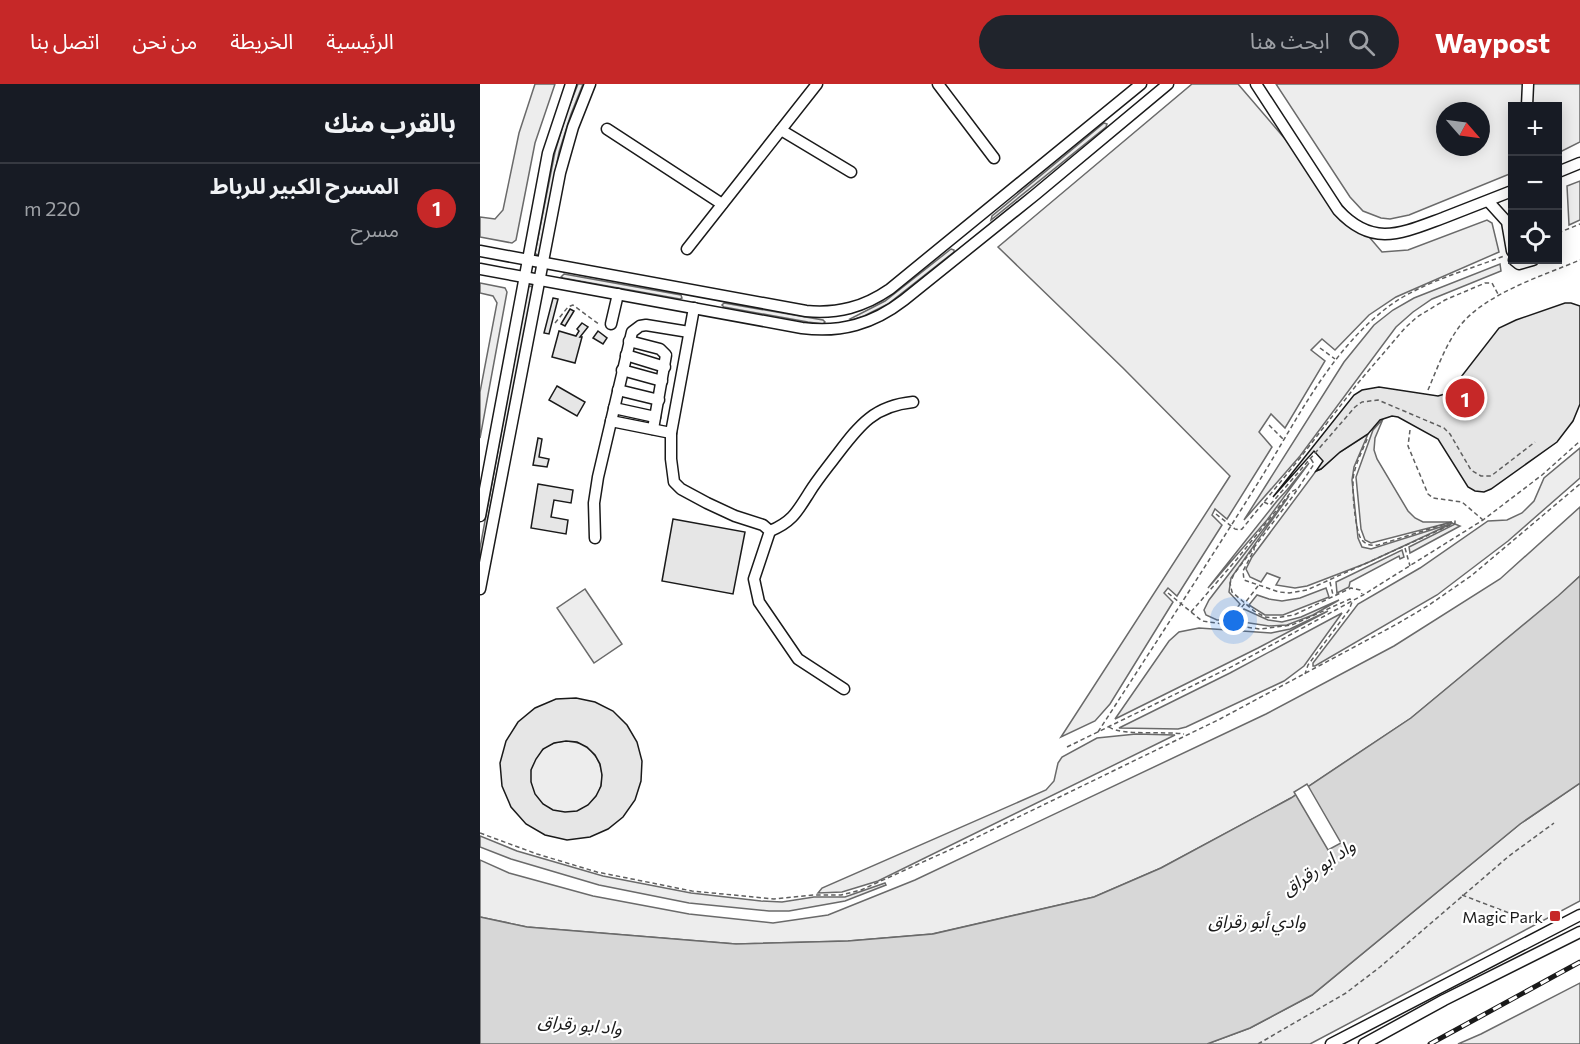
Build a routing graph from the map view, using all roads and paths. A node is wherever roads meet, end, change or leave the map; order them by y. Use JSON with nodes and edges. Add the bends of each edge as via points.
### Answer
{"nodes":[{"id":1,"x":572,"y":84,"type":"edge"},
{"id":2,"x":590,"y":84,"type":"edge"},
{"id":3,"x":817,"y":84,"type":"edge"},
{"id":4,"x":938,"y":84,"type":"edge"},
{"id":5,"x":1141,"y":84,"type":"edge"},
{"id":6,"x":1168,"y":84,"type":"edge"},
{"id":7,"x":1256,"y":84,"type":"edge"},
{"id":8,"x":1528,"y":84,"type":"edge"},
{"id":9,"x":1527,"y":102,"type":"edge"},
{"id":10,"x":1111,"y":108,"type":"junction"},
{"id":11,"x":1122,"y":123,"type":"junction"},
{"id":12,"x":606,"y":129,"type":"dead end"},
{"id":13,"x":781,"y":130,"type":"junction"},
{"id":14,"x":994,"y":158,"type":"dead end"},
{"id":15,"x":1580,"y":163,"type":"edge"},
{"id":16,"x":1562,"y":170,"type":"edge"},
{"id":17,"x":851,"y":172,"type":"dead end"},
{"id":18,"x":1508,"y":193,"type":"edge"},
{"id":19,"x":1488,"y":201,"type":"junction"},
{"id":20,"x":722,"y":204,"type":"junction"},
{"id":21,"x":1580,"y":224,"type":"edge"},
{"id":22,"x":966,"y":227,"type":"junction"},
{"id":23,"x":1562,"y":231,"type":"edge"},
{"id":24,"x":1508,"y":233,"type":"edge"},
{"id":25,"x":977,"y":242,"type":"junction"},
{"id":26,"x":687,"y":249,"type":"dead end"},
{"id":27,"x":480,"y":251,"type":"edge"},
{"id":28,"x":1508,"y":256,"type":"edge"},
{"id":29,"x":527,"y":260,"type":"junction"},
{"id":30,"x":1580,"y":260,"type":"edge"},
{"id":31,"x":544,"y":263,"type":"junction"},
{"id":32,"x":480,"y":269,"type":"edge"},
{"id":33,"x":524,"y":277,"type":"junction"},
{"id":34,"x":540,"y":280,"type":"junction"},
{"id":35,"x":618,"y":294,"type":"junction"},
{"id":36,"x":1499,"y":296,"type":"junction"},
{"id":37,"x":694,"y":308,"type":"junction"},
{"id":38,"x":834,"y":312,"type":"junction"},
{"id":39,"x":555,"y":323,"type":"dead end"},
{"id":40,"x":606,"y":324,"type":"joint"},
{"id":41,"x":837,"y":330,"type":"junction"},
{"id":42,"x":689,"y":332,"type":"junction"},
{"id":43,"x":629,"y":341,"type":"junction"},
{"id":44,"x":1320,"y":348,"type":"dead end"},
{"id":45,"x":626,"y":355,"type":"junction"},
{"id":46,"x":1335,"y":360,"type":"junction"},
{"id":47,"x":665,"y":367,"type":"junction"},
{"id":48,"x":622,"y":370,"type":"junction"},
{"id":49,"x":662,"y":381,"type":"junction"},
{"id":50,"x":618,"y":390,"type":"junction"},
{"id":51,"x":1428,"y":390,"type":"dead end"},
{"id":52,"x":658,"y":400,"type":"junction"},
{"id":53,"x":913,"y":402,"type":"dead end"},
{"id":54,"x":614,"y":408,"type":"junction"},
{"id":55,"x":656,"y":417,"type":"junction"},
{"id":56,"x":611,"y":421,"type":"junction"},
{"id":57,"x":1269,"y":425,"type":"dead end"},
{"id":58,"x":653,"y":429,"type":"junction"},
{"id":59,"x":1410,"y":430,"type":"dead end"},
{"id":60,"x":671,"y":433,"type":"junction"},
{"id":61,"x":1368,"y":437,"type":"dead end"},
{"id":62,"x":1285,"y":440,"type":"junction"},
{"id":63,"x":1580,"y":441,"type":"edge"},
{"id":64,"x":1535,"y":442,"type":"dead end"},
{"id":65,"x":1310,"y":458,"type":"junction"},
{"id":66,"x":1580,"y":484,"type":"edge"},
{"id":67,"x":1298,"y":489,"type":"junction"},
{"id":68,"x":1263,"y":502,"type":"junction"},
{"id":69,"x":1216,"y":514,"type":"dead end"},
{"id":70,"x":480,"y":516,"type":"edge"},
{"id":71,"x":1483,"y":520,"type":"junction"},
{"id":72,"x":1231,"y":526,"type":"junction"},
{"id":73,"x":770,"y":531,"type":"junction"},
{"id":74,"x":595,"y":538,"type":"dead end"},
{"id":75,"x":1254,"y":546,"type":"junction"},
{"id":76,"x":1405,"y":547,"type":"junction"},
{"id":77,"x":1410,"y":566,"type":"junction"},
{"id":78,"x":1330,"y":581,"type":"junction"},
{"id":79,"x":1258,"y":586,"type":"junction"},
{"id":80,"x":480,"y":589,"type":"edge"},
{"id":81,"x":1168,"y":593,"type":"dead end"},
{"id":82,"x":1363,"y":595,"type":"junction"},
{"id":83,"x":1334,"y":596,"type":"junction"},
{"id":84,"x":1352,"y":602,"type":"junction"},
{"id":85,"x":1180,"y":604,"type":"junction"},
{"id":86,"x":1244,"y":604,"type":"junction"},
{"id":87,"x":1190,"y":613,"type":"junction"},
{"id":88,"x":1228,"y":625,"type":"junction"},
{"id":89,"x":1305,"y":675,"type":"junction"},
{"id":90,"x":844,"y":689,"type":"dead end"},
{"id":91,"x":1252,"y":703,"type":"junction"},
{"id":92,"x":1254,"y":707,"type":"dead end"},
{"id":93,"x":1108,"y":726,"type":"junction"},
{"id":94,"x":1098,"y":732,"type":"junction"},
{"id":95,"x":1186,"y":734,"type":"junction"},
{"id":96,"x":1067,"y":747,"type":"dead end"},
{"id":97,"x":1554,"y":823,"type":"dead end"},
{"id":98,"x":480,"y":833,"type":"edge"},
{"id":99,"x":1462,"y":895,"type":"junction"},
{"id":100,"x":1580,"y":915,"type":"edge"},
{"id":101,"x":1541,"y":927,"type":"dead end"},
{"id":102,"x":1580,"y":932,"type":"edge"},
{"id":103,"x":1258,"y":1044,"type":"edge"},
{"id":104,"x":1331,"y":1044,"type":"edge"},
{"id":105,"x":1364,"y":1044,"type":"edge"}],
"edges":[{"from":1,"to":29,"type":"street","via":[[548,153]]},
{"from":2,"to":31,"type":"street","via":[[566,150]]},
{"from":3,"to":13,"type":"street"},
{"from":4,"to":14,"type":"street"},
{"from":5,"to":10,"type":"street"},
{"from":6,"to":11,"type":"street"},
{"from":7,"to":19,"type":"street","via":[[1338,210],[1360,229],[1374,234],[1400,234]]},
{"from":8,"to":9,"type":"street"},
{"from":10,"to":11,"type":"street"},
{"from":10,"to":22,"type":"street"},
{"from":11,"to":25,"type":"street"},
{"from":12,"to":20,"type":"street"},
{"from":13,"to":17,"type":"street"},
{"from":13,"to":20,"type":"street"},
{"from":15,"to":16,"type":"street"},
{"from":18,"to":19,"type":"street"},
{"from":19,"to":24,"type":"street","via":[[1507,222]]},
{"from":20,"to":26,"type":"street"},
{"from":21,"to":23,"type":"path"},
{"from":22,"to":25,"type":"street"},
{"from":22,"to":38,"type":"street","via":[[878,298]]},
{"from":25,"to":41,"type":"street","via":[[891,310],[862,325]]},
{"from":27,"to":29,"type":"street"},
{"from":28,"to":46,"type":"path","via":[[1402,298],[1372,320]]},
{"from":29,"to":31,"type":"street"},
{"from":29,"to":33,"type":"street"},
{"from":30,"to":36,"type":"path"},
{"from":31,"to":34,"type":"street"},
{"from":31,"to":38,"type":"street","via":[[806,311]]},
{"from":32,"to":33,"type":"street"},
{"from":33,"to":34,"type":"street"},
{"from":33,"to":70,"type":"street"},
{"from":34,"to":35,"type":"street"},
{"from":34,"to":80,"type":"street"},
{"from":35,"to":37,"type":"street"},
{"from":35,"to":40,"type":"street"},
{"from":36,"to":51,"type":"path","via":[[1460,325]]},
{"from":36,"to":68,"type":"path","via":[[1492,283],[1485,283],[1445,300],[1405,328]]},
{"from":37,"to":41,"type":"street","via":[[802,328]]},
{"from":37,"to":42,"type":"street"},
{"from":38,"to":41,"type":"street"},
{"from":39,"to":40,"type":"path","via":[[573,305]]},
{"from":42,"to":43,"type":"street","via":[[646,325],[635,328]]},
{"from":42,"to":60,"type":"street"},
{"from":43,"to":45,"type":"street"},
{"from":43,"to":47,"type":"street","via":[[663,350]]},
{"from":44,"to":46,"type":"path"},
{"from":45,"to":47,"type":"street"},
{"from":45,"to":48,"type":"street"},
{"from":46,"to":62,"type":"path"},
{"from":47,"to":49,"type":"street"},
{"from":48,"to":49,"type":"street"},
{"from":48,"to":50,"type":"street"},
{"from":49,"to":52,"type":"street"},
{"from":50,"to":52,"type":"street"},
{"from":50,"to":54,"type":"street"},
{"from":52,"to":55,"type":"street"},
{"from":53,"to":73,"type":"street","via":[[892,406],[864,421],[799,510],[785,525]]},
{"from":54,"to":55,"type":"street"},
{"from":54,"to":56,"type":"street"},
{"from":55,"to":58,"type":"street"},
{"from":56,"to":58,"type":"street"},
{"from":56,"to":74,"type":"street","via":[[596,490]]},
{"from":57,"to":62,"type":"path"},
{"from":58,"to":60,"type":"street"},
{"from":59,"to":71,"type":"path","via":[[1408,446],[1428,494],[1462,502]]},
{"from":60,"to":73,"type":"street","via":[[671,473],[681,489]]},
{"from":61,"to":76,"type":"path","via":[[1353,480],[1358,531],[1363,541],[1378,545],[1455,521]]},
{"from":62,"to":72,"type":"path"},
{"from":63,"to":71,"type":"path","via":[[1542,476]]},
{"from":64,"to":65,"type":"path","via":[[1491,476],[1481,476],[1471,470],[1444,428],[1385,402],[1370,400],[1355,407]]},
{"from":65,"to":67,"type":"path","via":[[1314,464]]},
{"from":65,"to":68,"type":"path","via":[[1270,505]]},
{"from":66,"to":89,"type":"path","via":[[1443,596]]},
{"from":67,"to":75,"type":"path"},
{"from":67,"to":87,"type":"path","via":[[1291,492]]},
{"from":68,"to":72,"type":"path","via":[[1240,531]]},
{"from":69,"to":72,"type":"path"},
{"from":71,"to":77,"type":"path"},
{"from":72,"to":85,"type":"path"},
{"from":73,"to":90,"type":"street","via":[[754,579],[759,602],[798,660]]},
{"from":75,"to":79,"type":"path","via":[[1242,574],[1246,582]]},
{"from":75,"to":86,"type":"path","via":[[1230,584]]},
{"from":76,"to":77,"type":"path"},
{"from":76,"to":78,"type":"path"},
{"from":77,"to":82,"type":"path"},
{"from":78,"to":79,"type":"path","via":[[1289,593]]},
{"from":78,"to":83,"type":"path"},
{"from":79,"to":86,"type":"path"},
{"from":81,"to":85,"type":"path"},
{"from":82,"to":83,"type":"path","via":[[1351,588]]},
{"from":82,"to":84,"type":"path"},
{"from":83,"to":86,"type":"path","via":[[1293,615],[1275,618],[1265,617]]},
{"from":84,"to":88,"type":"path","via":[[1348,598],[1282,628]]},
{"from":84,"to":89,"type":"path","via":[[1309,663]]},
{"from":84,"to":93,"type":"path"},
{"from":85,"to":87,"type":"path"},
{"from":85,"to":94,"type":"path"},
{"from":86,"to":88,"type":"path"},
{"from":87,"to":88,"type":"path","via":[[1202,621]]},
{"from":89,"to":91,"type":"path"},
{"from":91,"to":92,"type":"path"},
{"from":91,"to":95,"type":"path"},
{"from":93,"to":94,"type":"path"},
{"from":93,"to":95,"type":"path","via":[[1121,732]]},
{"from":94,"to":96,"type":"path"},
{"from":95,"to":98,"type":"path","via":[[918,866],[841,895],[774,899],[660,886],[565,863]]},
{"from":97,"to":99,"type":"path"},
{"from":99,"to":101,"type":"path"},
{"from":99,"to":103,"type":"path","via":[[1346,993]]},
{"from":100,"to":104,"type":"street"},
{"from":102,"to":105,"type":"street"}]}
